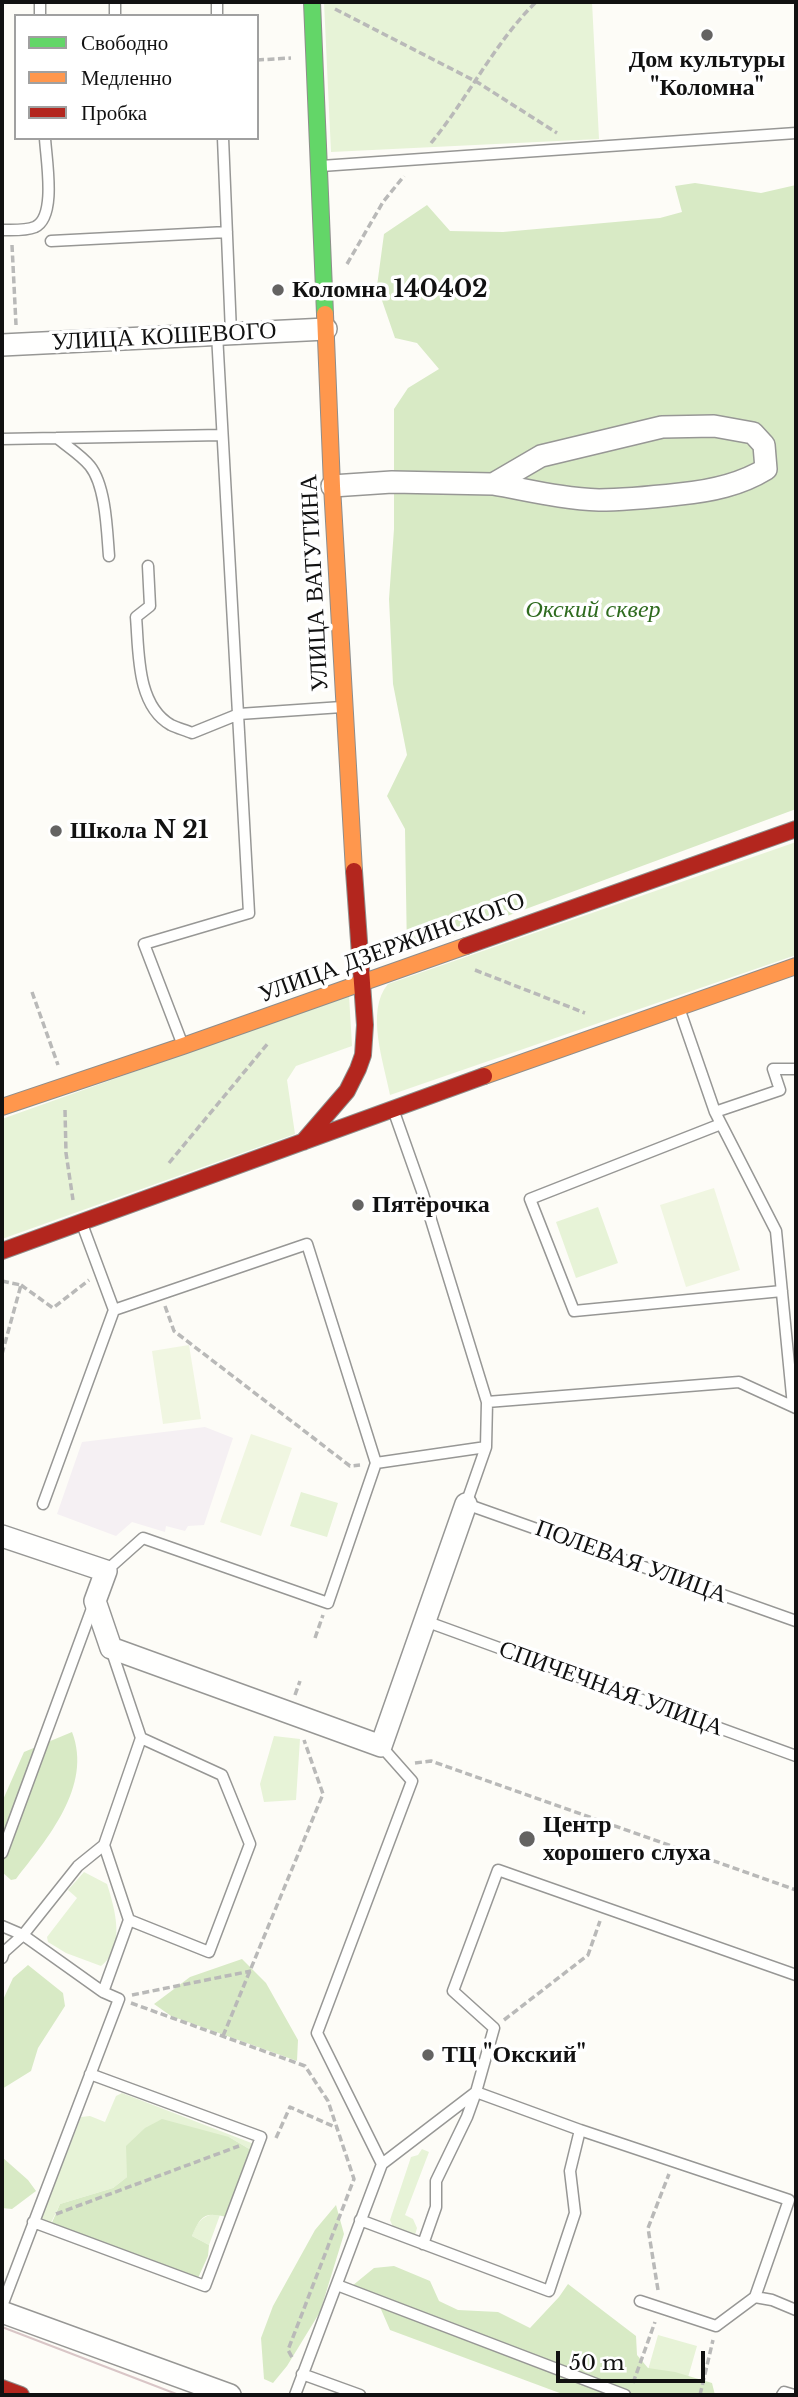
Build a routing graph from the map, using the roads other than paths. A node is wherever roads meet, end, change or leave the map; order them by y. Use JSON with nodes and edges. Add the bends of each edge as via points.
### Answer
{"nodes":[{"id":1,"x":312,"y":2,"type":"edge"},
{"id":2,"x":796,"y":132,"type":"edge"},
{"id":3,"x":46,"y":140,"type":"edge"},
{"id":4,"x":223,"y":140,"type":"edge"},
{"id":5,"x":320,"y":166,"type":"junction"},
{"id":6,"x":6,"y":230,"type":"edge"},
{"id":7,"x":227,"y":232,"type":"junction"},
{"id":8,"x":51,"y":241,"type":"dead end"},
{"id":9,"x":326,"y":329,"type":"junction"},
{"id":10,"x":224,"y":334,"type":"junction"},
{"id":11,"x":10,"y":344,"type":"edge"},
{"id":12,"x":222,"y":435,"type":"junction"},
{"id":13,"x":57,"y":438,"type":"junction"},
{"id":14,"x":2,"y":439,"type":"edge"},
{"id":15,"x":493,"y":484,"type":"junction"},
{"id":16,"x":332,"y":486,"type":"junction"},
{"id":17,"x":109,"y":556,"type":"dead end"},
{"id":18,"x":148,"y":566,"type":"dead end"},
{"id":19,"x":345,"y":707,"type":"junction"},
{"id":20,"x":239,"y":714,"type":"junction"},
{"id":21,"x":796,"y":829,"type":"edge"},
{"id":22,"x":796,"y":966,"type":"edge"},
{"id":23,"x":361,"y":983,"type":"junction"},
{"id":24,"x":678,"y":1006,"type":"junction"},
{"id":25,"x":183,"y":1046,"type":"junction"},
{"id":26,"x":796,"y":1069,"type":"edge"},
{"id":27,"x":2,"y":1107,"type":"edge"},
{"id":28,"x":393,"y":1108,"type":"junction"},
{"id":29,"x":715,"y":1112,"type":"junction"},
{"id":30,"x":721,"y":1124,"type":"junction"},
{"id":31,"x":303,"y":1142,"type":"junction"},
{"id":32,"x":81,"y":1221,"type":"junction"},
{"id":33,"x":2,"y":1251,"type":"edge"},
{"id":34,"x":782,"y":1291,"type":"junction"},
{"id":35,"x":114,"y":1310,"type":"junction"},
{"id":36,"x":487,"y":1402,"type":"junction"},
{"id":37,"x":795,"y":1407,"type":"edge"},
{"id":38,"x":486,"y":1447,"type":"junction"},
{"id":39,"x":376,"y":1463,"type":"junction"},
{"id":40,"x":43,"y":1504,"type":"dead end"},
{"id":41,"x":466,"y":1504,"type":"junction"},
{"id":42,"x":2,"y":1536,"type":"edge"},
{"id":43,"x":106,"y":1570,"type":"junction"},
{"id":44,"x":95,"y":1601,"type":"junction"},
{"id":45,"x":425,"y":1621,"type":"junction"},
{"id":46,"x":796,"y":1621,"type":"edge"},
{"id":47,"x":111,"y":1648,"type":"junction"},
{"id":48,"x":141,"y":1738,"type":"junction"},
{"id":49,"x":381,"y":1746,"type":"junction"},
{"id":50,"x":796,"y":1756,"type":"edge"},
{"id":51,"x":104,"y":1845,"type":"junction"},
{"id":52,"x":2,"y":1853,"type":"edge"},
{"id":53,"x":129,"y":1920,"type":"junction"},
{"id":54,"x":2,"y":1926,"type":"edge"},
{"id":55,"x":23,"y":1935,"type":"junction"},
{"id":56,"x":2,"y":1958,"type":"edge"},
{"id":57,"x":796,"y":1975,"type":"edge"},
{"id":58,"x":103,"y":1992,"type":"junction"},
{"id":59,"x":90,"y":2074,"type":"junction"},
{"id":60,"x":475,"y":2092,"type":"junction"},
{"id":61,"x":580,"y":2130,"type":"junction"},
{"id":62,"x":382,"y":2164,"type":"junction"},
{"id":63,"x":796,"y":2213,"type":"edge"},
{"id":64,"x":360,"y":2220,"type":"junction"},
{"id":65,"x":782,"y":2220,"type":"junction"},
{"id":66,"x":33,"y":2222,"type":"junction"},
{"id":67,"x":424,"y":2244,"type":"junction"},
{"id":68,"x":337,"y":2285,"type":"junction"},
{"id":69,"x":755,"y":2297,"type":"junction"},
{"id":70,"x":640,"y":2301,"type":"dead end"},
{"id":71,"x":2,"y":2306,"type":"edge"},
{"id":72,"x":796,"y":2310,"type":"edge"},
{"id":73,"x":2,"y":2312,"type":"edge"},
{"id":74,"x":302,"y":2374,"type":"junction"},
{"id":75,"x":2,"y":2388,"type":"edge"},
{"id":76,"x":21,"y":2395,"type":"edge"},
{"id":77,"x":230,"y":2395,"type":"edge"},
{"id":78,"x":295,"y":2395,"type":"edge"},
{"id":79,"x":360,"y":2395,"type":"edge"},
{"id":80,"x":625,"y":2395,"type":"edge"},
{"id":81,"x":782,"y":2395,"type":"edge"},
{"id":82,"x":794,"y":2395,"type":"edge"}],
"edges":[{"from":1,"to":5,"type":"street","name":"УЛИЦА ВАТУТИНА"},
{"from":2,"to":5,"type":"lane"},
{"from":3,"to":6,"type":"lane","via":[[46,216],[35,227]]},
{"from":4,"to":7,"type":"lane"},
{"from":5,"to":9,"type":"street","name":"УЛИЦА ВАТУТИНА"},
{"from":7,"to":8,"type":"lane"},
{"from":7,"to":10,"type":"lane"},
{"from":9,"to":10,"type":"street","name":"УЛИЦА КОШЕВОГО"},
{"from":9,"to":16,"type":"street","name":"УЛИЦА ВАТУТИНА"},
{"from":10,"to":11,"type":"street","name":"УЛИЦА КОШЕВОГО"},
{"from":10,"to":12,"type":"lane"},
{"from":12,"to":13,"type":"lane"},
{"from":12,"to":20,"type":"lane"},
{"from":13,"to":14,"type":"lane"},
{"from":13,"to":17,"type":"lane","via":[[92,467],[105,508]]},
{"from":15,"to":15,"type":"street","via":[[541,456],[662,428],[727,428],[753,433],[764,444],[766,469],[746,481],[697,492],[599,499]]},
{"from":15,"to":16,"type":"street"},
{"from":16,"to":19,"type":"street","name":"УЛИЦА ВАТУТИНА"},
{"from":18,"to":20,"type":"lane","via":[[150,606],[136,617],[142,677],[150,704],[169,724],[192,733]]},
{"from":19,"to":20,"type":"lane"},
{"from":19,"to":23,"type":"street","name":"УЛИЦА ВАТУТИНА"},
{"from":20,"to":25,"type":"lane","via":[[249,913],[144,944]]},
{"from":21,"to":23,"type":"street","name":"УЛИЦА ДЗЕРЖИНСКОГО"},
{"from":22,"to":24,"type":"street"},
{"from":23,"to":25,"type":"street","name":"УЛИЦА ДЗЕРЖИНСКОГО"},
{"from":23,"to":31,"type":"street","name":"УЛИЦА ВАТУТИНА","via":[[366,1022],[361,1058],[352,1082]]},
{"from":24,"to":28,"type":"street"},
{"from":24,"to":29,"type":"lane"},
{"from":25,"to":27,"type":"street","name":"УЛИЦА ДЗЕРЖИНСКОГО"},
{"from":26,"to":29,"type":"lane","via":[[773,1069],[780,1090]]},
{"from":28,"to":31,"type":"street"},
{"from":28,"to":36,"type":"lane"},
{"from":29,"to":30,"type":"lane"},
{"from":30,"to":34,"type":"lane","via":[[776,1231]]},
{"from":30,"to":34,"type":"lane","via":[[530,1199],[574,1311]]},
{"from":31,"to":32,"type":"street"},
{"from":32,"to":33,"type":"street"},
{"from":32,"to":35,"type":"lane"},
{"from":34,"to":37,"type":"lane"},
{"from":35,"to":39,"type":"lane","via":[[307,1244]]},
{"from":35,"to":40,"type":"lane"},
{"from":36,"to":37,"type":"lane","via":[[739,1382]]},
{"from":36,"to":38,"type":"lane"},
{"from":38,"to":39,"type":"lane"},
{"from":38,"to":41,"type":"lane"},
{"from":39,"to":43,"type":"lane","via":[[328,1603],[143,1538]]},
{"from":41,"to":45,"type":"street"},
{"from":41,"to":46,"type":"lane","name":"ПОЛЕВАЯ УЛИЦА"},
{"from":42,"to":43,"type":"street"},
{"from":43,"to":44,"type":"street"},
{"from":44,"to":47,"type":"street"},
{"from":44,"to":52,"type":"lane"},
{"from":45,"to":49,"type":"street"},
{"from":45,"to":50,"type":"lane","name":"СПИЧЕЧНАЯ УЛИЦА"},
{"from":47,"to":48,"type":"lane"},
{"from":47,"to":49,"type":"street"},
{"from":48,"to":51,"type":"lane"},
{"from":48,"to":53,"type":"lane","via":[[222,1774],[250,1844],[209,1952]]},
{"from":49,"to":62,"type":"lane","via":[[412,1781],[317,2033]]},
{"from":51,"to":53,"type":"lane"},
{"from":51,"to":55,"type":"lane","via":[[78,1866]]},
{"from":53,"to":58,"type":"lane"},
{"from":54,"to":55,"type":"lane"},
{"from":55,"to":56,"type":"lane"},
{"from":55,"to":58,"type":"lane"},
{"from":57,"to":60,"type":"lane","via":[[498,1870],[453,1991],[494,2028]]},
{"from":58,"to":59,"type":"lane","via":[[119,1998]]},
{"from":59,"to":66,"type":"lane"},
{"from":59,"to":66,"type":"lane","via":[[261,2137],[205,2286]]},
{"from":60,"to":61,"type":"lane"},
{"from":60,"to":62,"type":"lane"},
{"from":60,"to":67,"type":"lane","via":[[436,2181],[436,2207]]},
{"from":61,"to":65,"type":"lane","via":[[789,2200]]},
{"from":61,"to":67,"type":"lane","via":[[570,2171],[575,2213],[549,2291]]},
{"from":62,"to":64,"type":"lane"},
{"from":63,"to":65,"type":"lane"},
{"from":64,"to":67,"type":"lane"},
{"from":64,"to":68,"type":"lane"},
{"from":65,"to":69,"type":"lane"},
{"from":66,"to":71,"type":"lane"},
{"from":68,"to":74,"type":"lane"},
{"from":68,"to":80,"type":"lane"},
{"from":69,"to":70,"type":"lane","via":[[716,2326]]},
{"from":69,"to":72,"type":"lane"},
{"from":73,"to":77,"type":"street"},
{"from":74,"to":78,"type":"lane"},
{"from":74,"to":79,"type":"lane"},
{"from":75,"to":76,"type":"street"},
{"from":81,"to":82,"type":"lane"}]}
